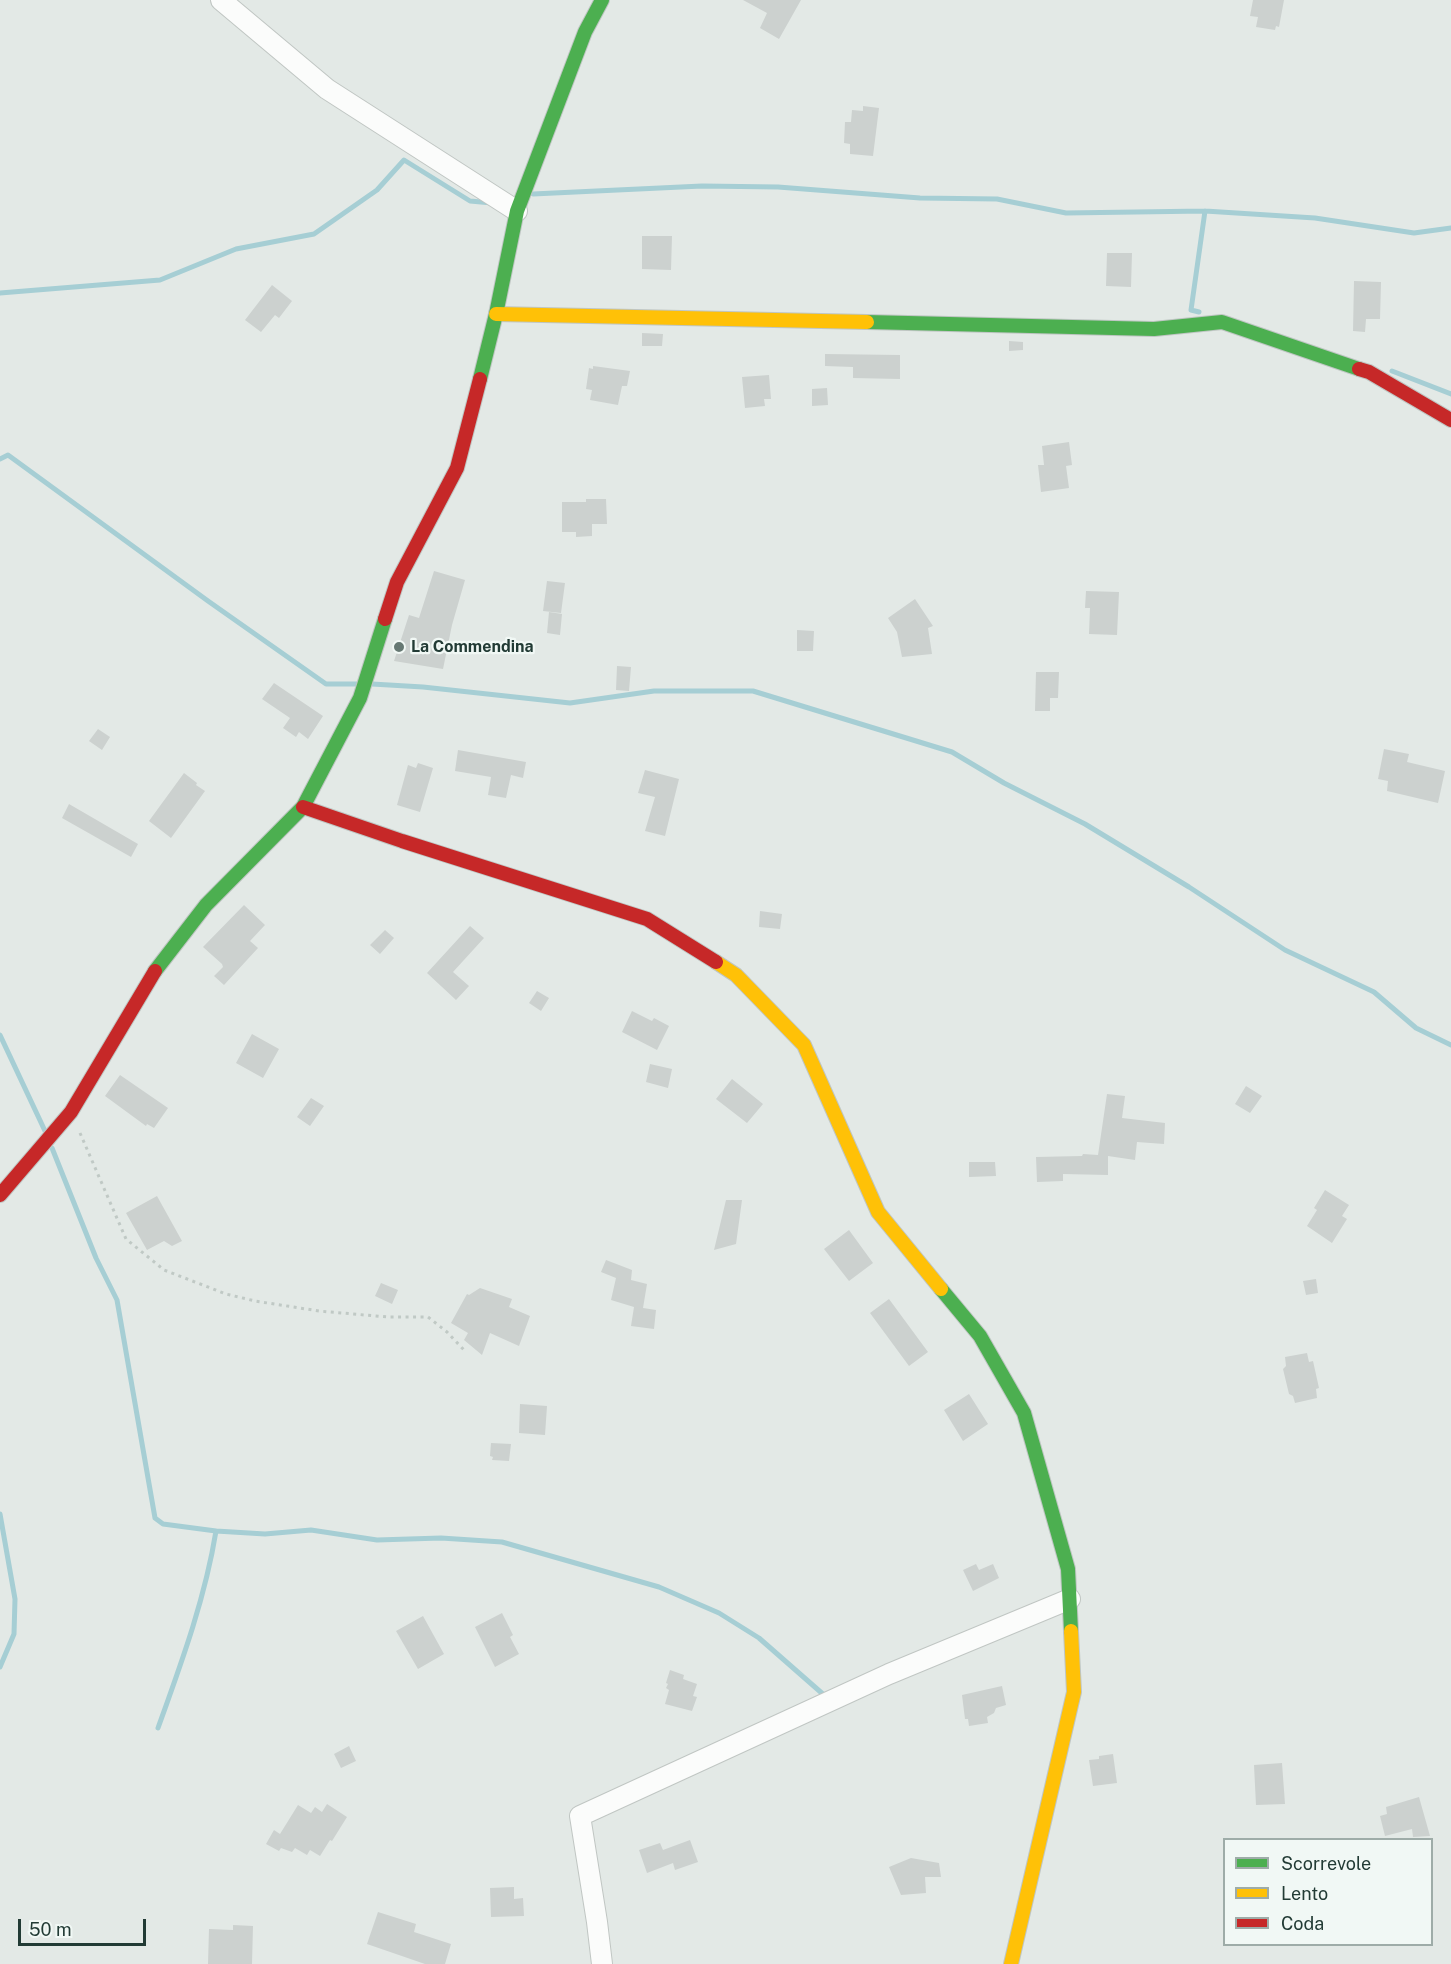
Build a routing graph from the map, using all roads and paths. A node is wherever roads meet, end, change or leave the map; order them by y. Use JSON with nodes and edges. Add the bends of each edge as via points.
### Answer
{"nodes":[{"id":1,"x":221,"y":0,"type":"edge"},
{"id":2,"x":602,"y":0,"type":"edge"},
{"id":3,"x":517,"y":212,"type":"junction"},
{"id":4,"x":496,"y":314,"type":"junction"},
{"id":5,"x":1451,"y":420,"type":"edge"},
{"id":6,"x":303,"y":807,"type":"junction"},
{"id":7,"x":71,"y":1112,"type":"junction"},
{"id":8,"x":0,"y":1194,"type":"edge"},
{"id":9,"x":464,"y":1350,"type":"dead end"},
{"id":10,"x":1070,"y":1599,"type":"junction"},
{"id":11,"x":602,"y":1964,"type":"edge"},
{"id":12,"x":1011,"y":1964,"type":"edge"}],
"edges":[{"from":1,"to":3,"type":"street","via":[[327,89]]},
{"from":2,"to":3,"type":"street","via":[[585,32]]},
{"from":3,"to":4,"type":"street"},
{"from":4,"to":5,"type":"street","via":[[1154,328],[1222,322],[1369,372]]},
{"from":4,"to":6,"type":"street","via":[[457,468],[398,582],[360,698]]},
{"from":6,"to":7,"type":"street","via":[[206,905],[153,973]]},
{"from":6,"to":10,"type":"street","via":[[647,920],[736,975],[804,1045],[878,1212],[980,1336],[1024,1413],[1068,1569]]},
{"from":7,"to":8,"type":"street"},
{"from":7,"to":9,"type":"path","via":[[126,1239],[164,1270],[255,1301],[319,1311],[428,1317]]},
{"from":10,"to":11,"type":"street","via":[[889,1674],[580,1816]]},
{"from":10,"to":12,"type":"street","via":[[1074,1692]]}]}
